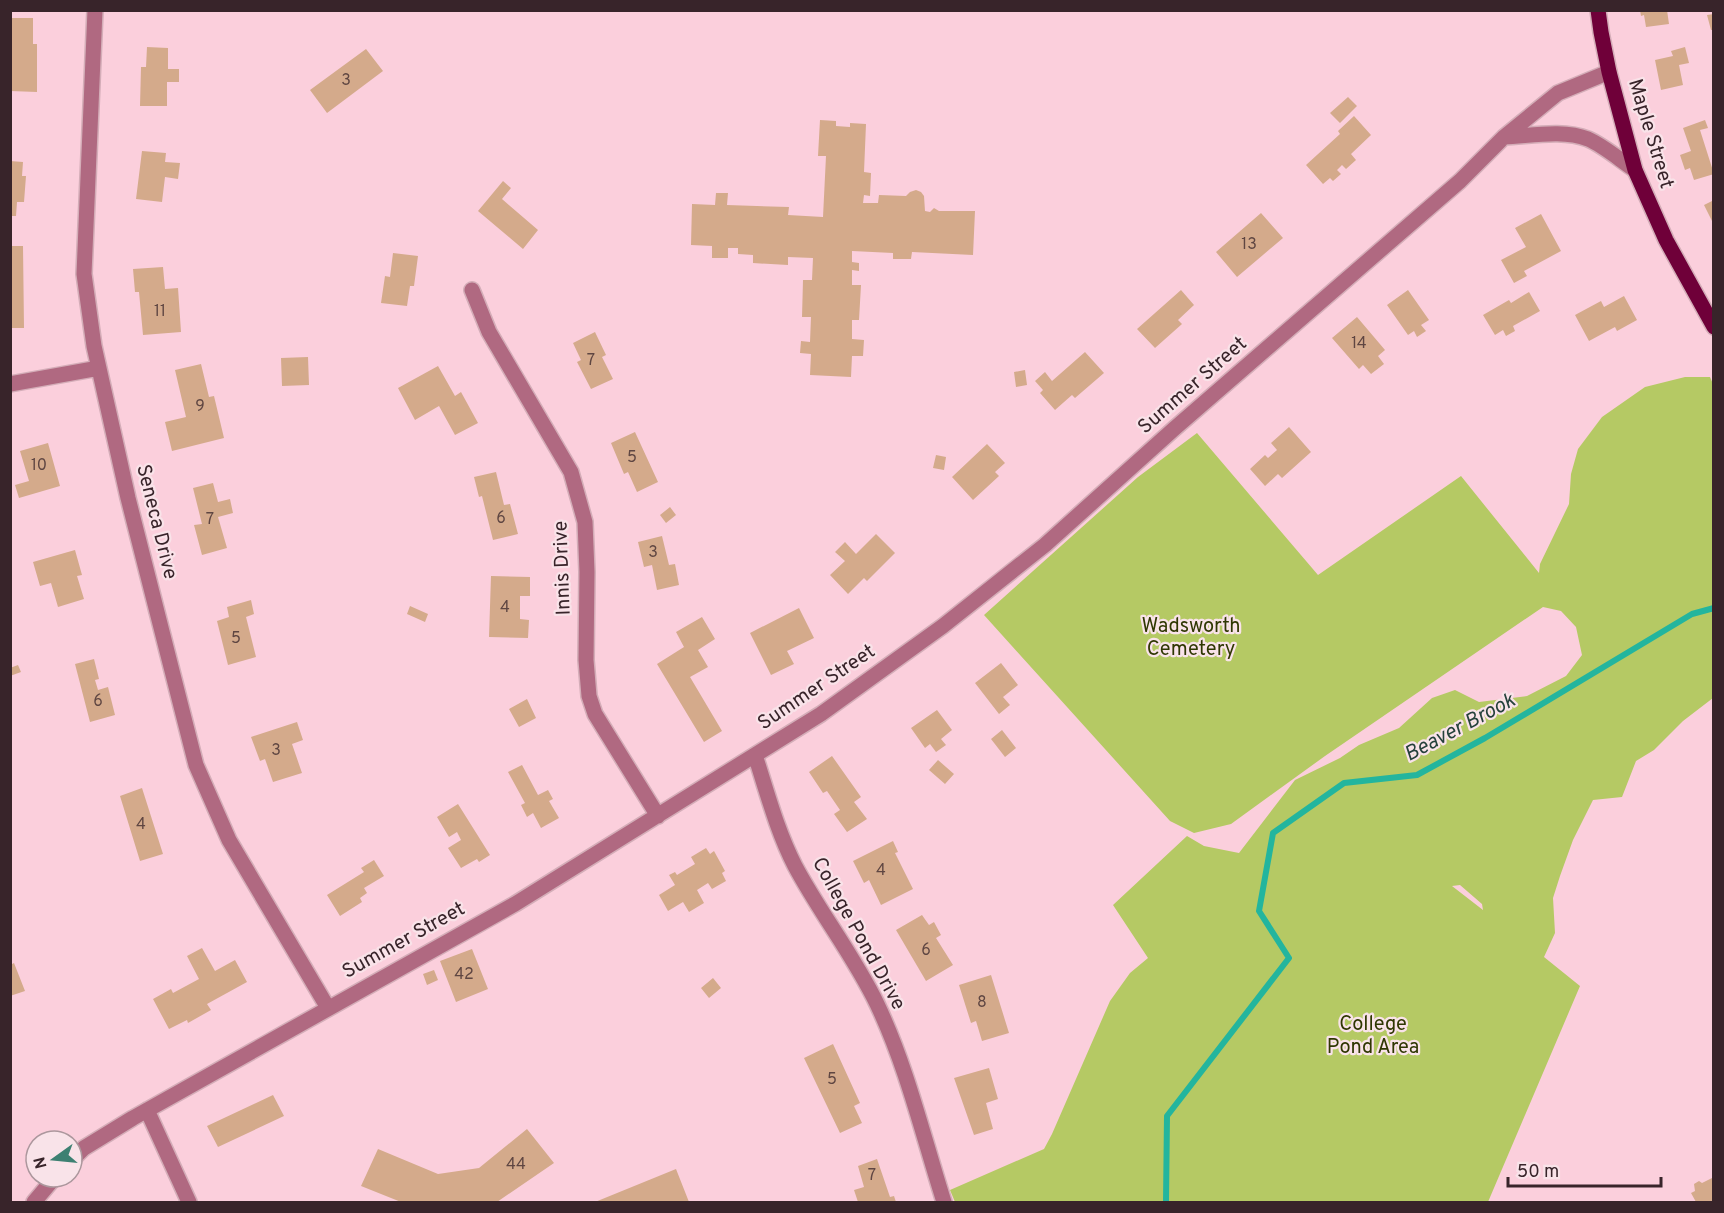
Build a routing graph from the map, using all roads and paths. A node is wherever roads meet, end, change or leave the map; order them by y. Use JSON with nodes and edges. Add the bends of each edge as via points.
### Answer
{"nodes":[{"id":1,"x":95,"y":10,"type":"edge"},
{"id":2,"x":1598,"y":10,"type":"edge"},
{"id":3,"x":1609,"y":72,"type":"junction"},
{"id":4,"x":1504,"y":138,"type":"junction"},
{"id":5,"x":1635,"y":170,"type":"junction"},
{"id":6,"x":472,"y":290,"type":"dead end"},
{"id":7,"x":1713,"y":327,"type":"edge"},
{"id":8,"x":99,"y":368,"type":"junction"},
{"id":9,"x":10,"y":384,"type":"edge"},
{"id":10,"x":755,"y":755,"type":"junction"},
{"id":11,"x":658,"y":816,"type":"junction"},
{"id":12,"x":328,"y":1008,"type":"junction"},
{"id":13,"x":147,"y":1110,"type":"junction"},
{"id":14,"x":84,"y":1148,"type":"edge"},
{"id":15,"x":45,"y":1189,"type":"edge"},
{"id":16,"x":34,"y":1203,"type":"edge"},
{"id":17,"x":189,"y":1203,"type":"edge"},
{"id":18,"x":944,"y":1203,"type":"edge"}],
"edges":[{"from":1,"to":8,"type":"street","name":"Seneca Drive","via":[[84,274]]},
{"from":2,"to":3,"type":"main road","name":"Maple Street"},
{"from":3,"to":4,"type":"street","name":"Summer Street","via":[[1558,93]]},
{"from":3,"to":5,"type":"main road","name":"Maple Street"},
{"from":4,"to":5,"type":"street","via":[[1578,136]]},
{"from":4,"to":10,"type":"street","name":"Summer Street","via":[[1045,545],[821,714]]},
{"from":5,"to":7,"type":"main road","name":"Maple Street","via":[[1666,240]]},
{"from":6,"to":11,"type":"street","name":"Innis Drive","via":[[489,332],[572,472],[585,522],[589,696],[595,714]]},
{"from":8,"to":9,"type":"street"},
{"from":8,"to":12,"type":"street","name":"Seneca Drive","via":[[196,765],[229,840]]},
{"from":10,"to":11,"type":"street","name":"Summer Street"},
{"from":10,"to":18,"type":"street","name":"College Pond Drive","via":[[795,866],[865,982],[886,1025]]},
{"from":11,"to":12,"type":"street","name":"Summer Street","via":[[515,904]]},
{"from":12,"to":13,"type":"street","name":"Summer Street"},
{"from":13,"to":14,"type":"street","name":"Summer Street"},
{"from":13,"to":17,"type":"street"},
{"from":15,"to":16,"type":"street"}]}
